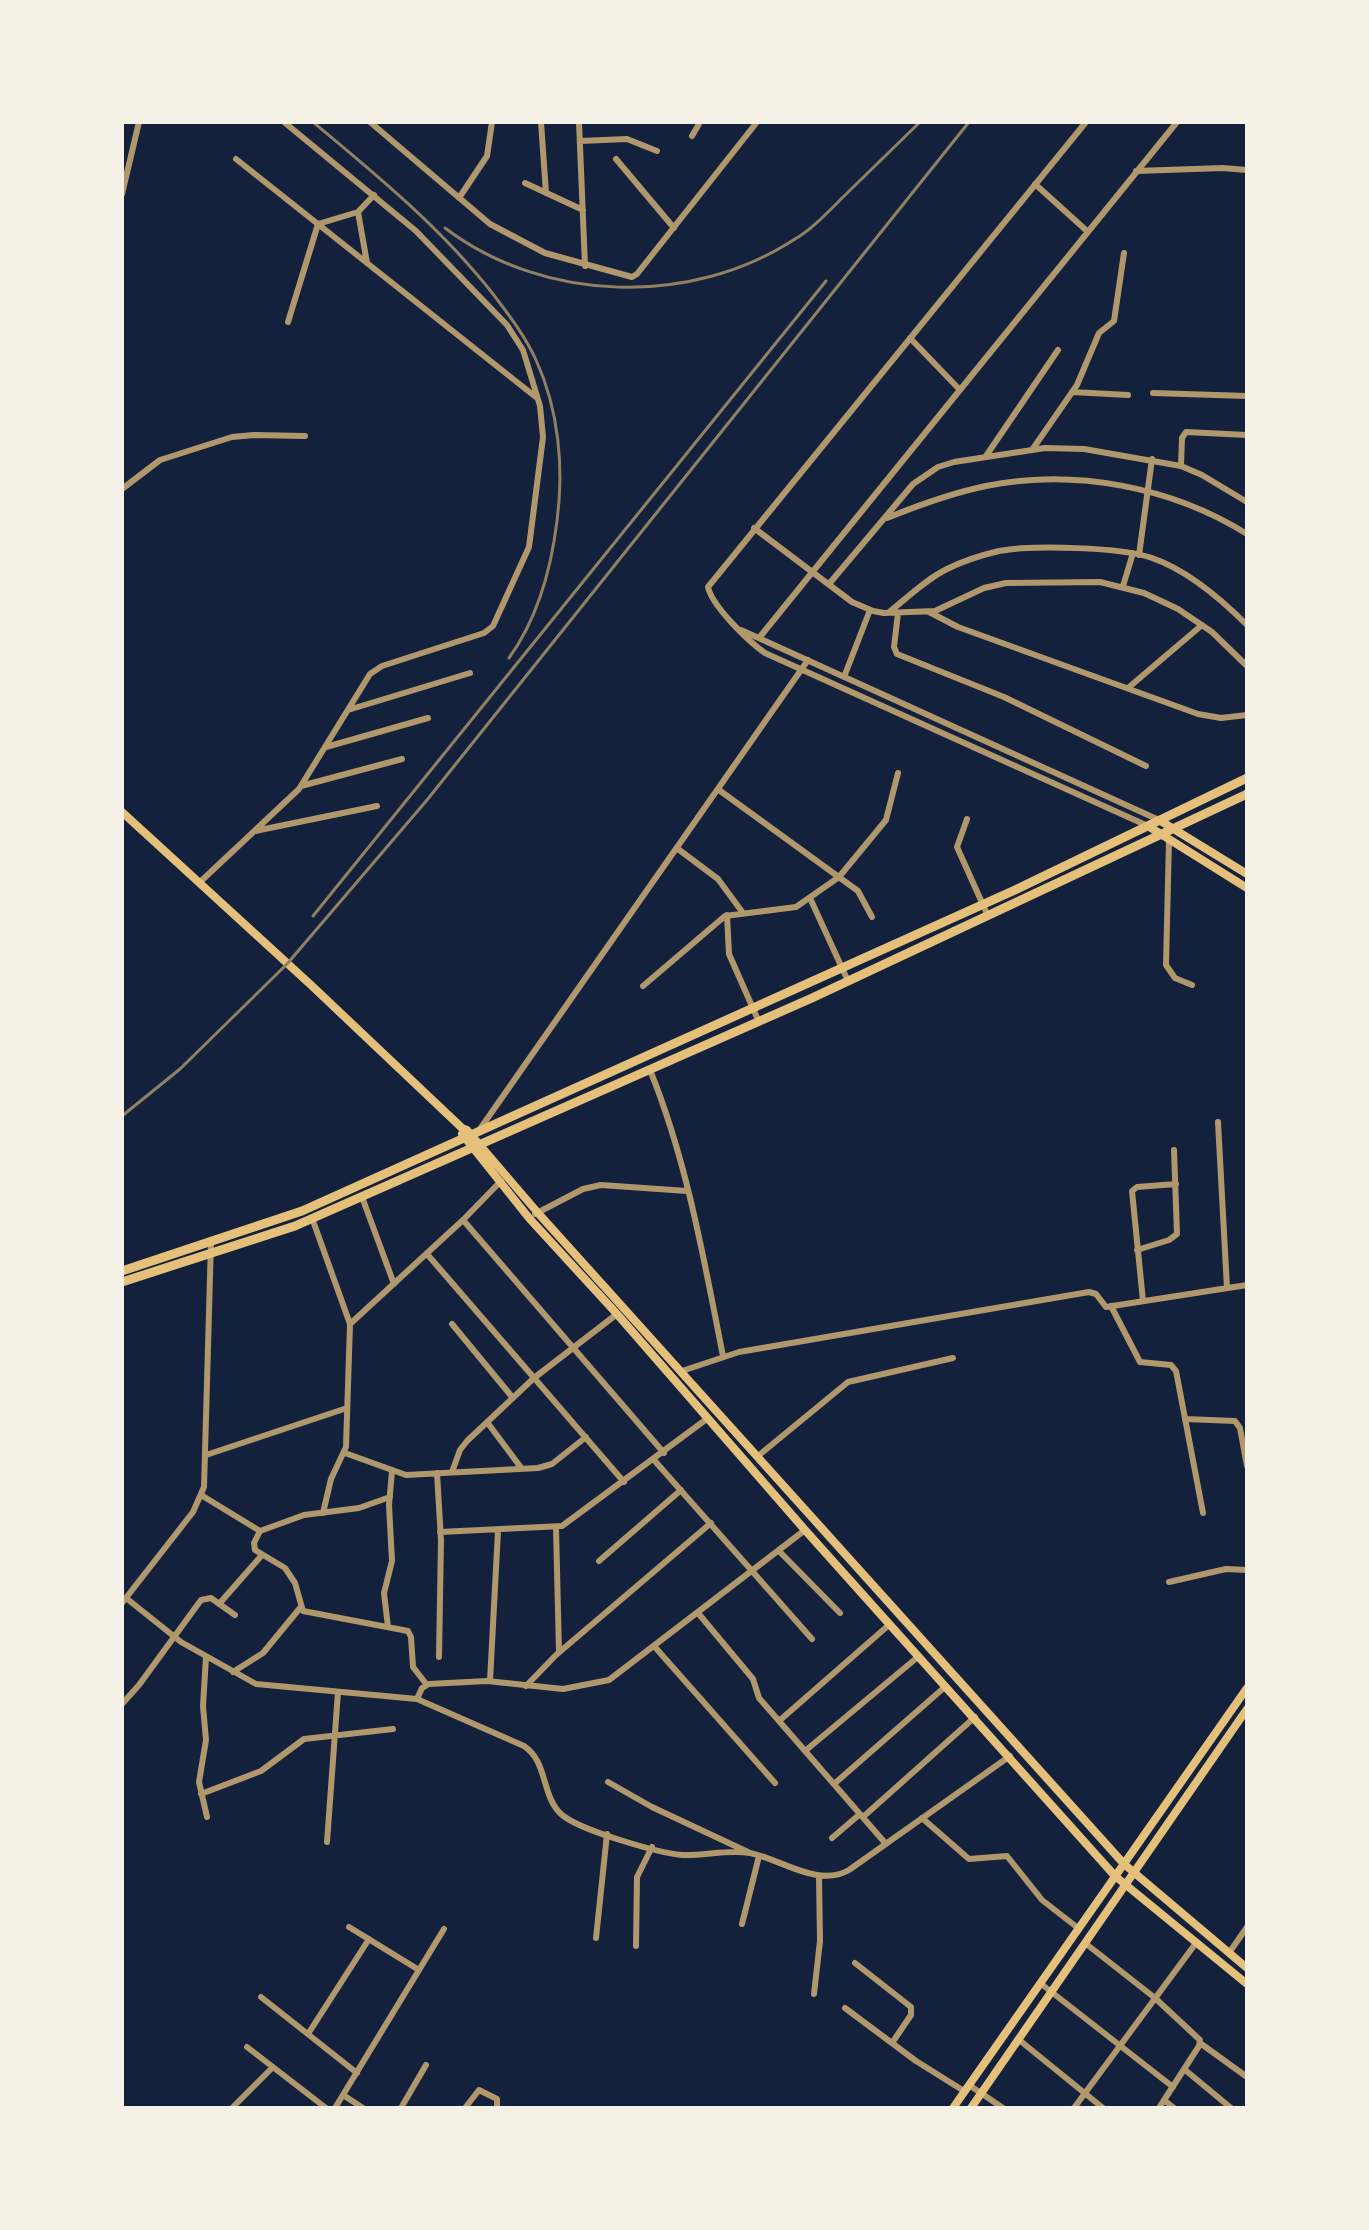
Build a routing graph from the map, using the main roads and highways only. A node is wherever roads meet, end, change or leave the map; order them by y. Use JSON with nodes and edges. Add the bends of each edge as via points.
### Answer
{"nodes":[{"id":1,"x":1247,"y":778,"type":"edge"},
{"id":2,"x":1247,"y":794,"type":"edge"},
{"id":3,"x":122,"y":812,"type":"edge"},
{"id":4,"x":1159,"y":820,"type":"junction"},
{"id":5,"x":1148,"y":826,"type":"junction"},
{"id":6,"x":1175,"y":829,"type":"junction"},
{"id":7,"x":1166,"y":837,"type":"junction"},
{"id":8,"x":1094,"y":852,"type":"junction"},
{"id":9,"x":1100,"y":864,"type":"junction"},
{"id":10,"x":1247,"y":874,"type":"edge"},
{"id":11,"x":1247,"y":888,"type":"edge"},
{"id":12,"x":657,"y":1053,"type":"junction"},
{"id":13,"x":662,"y":1065,"type":"junction"},
{"id":14,"x":469,"y":1133,"type":"junction"},
{"id":15,"x":477,"y":1146,"type":"junction"},
{"id":16,"x":503,"y":1179,"type":"junction"},
{"id":17,"x":122,"y":1271,"type":"edge"},
{"id":18,"x":122,"y":1282,"type":"edge"},
{"id":19,"x":1247,"y":1688,"type":"edge"},
{"id":20,"x":1247,"y":1709,"type":"edge"},
{"id":21,"x":1124,"y":1864,"type":"junction"},
{"id":22,"x":1133,"y":1873,"type":"junction"},
{"id":23,"x":1115,"y":1876,"type":"junction"},
{"id":24,"x":1125,"y":1885,"type":"junction"},
{"id":25,"x":1247,"y":1968,"type":"edge"},
{"id":26,"x":1247,"y":1984,"type":"edge"},
{"id":27,"x":953,"y":2108,"type":"edge"},
{"id":28,"x":971,"y":2108,"type":"edge"}],
"edges":[{"from":1,"to":4,"type":"main road"},
{"from":2,"to":6,"type":"main road"},
{"from":3,"to":14,"type":"main road"},
{"from":4,"to":5,"type":"main road"},
{"from":4,"to":6,"type":"main road"},
{"from":5,"to":7,"type":"main road"},
{"from":5,"to":8,"type":"main road"},
{"from":6,"to":7,"type":"main road"},
{"from":6,"to":10,"type":"main road"},
{"from":7,"to":9,"type":"main road"},
{"from":7,"to":11,"type":"main road"},
{"from":8,"to":9,"type":"main road"},
{"from":8,"to":12,"type":"main road"},
{"from":9,"to":13,"type":"main road"},
{"from":12,"to":13,"type":"main road"},
{"from":12,"to":14,"type":"main road"},
{"from":13,"to":15,"type":"main road"},
{"from":14,"to":15,"type":"main road"},
{"from":14,"to":17,"type":"main road","via":[[302,1211]]},
{"from":15,"to":16,"type":"main road"},
{"from":15,"to":18,"type":"main road","via":[[312,1218]]},
{"from":16,"to":21,"type":"main road"},
{"from":16,"to":23,"type":"main road","via":[[529,1218]]},
{"from":19,"to":21,"type":"main road"},
{"from":20,"to":22,"type":"main road"},
{"from":21,"to":22,"type":"main road"},
{"from":21,"to":23,"type":"main road"},
{"from":22,"to":24,"type":"main road"},
{"from":22,"to":25,"type":"main road"},
{"from":23,"to":24,"type":"main road"},
{"from":23,"to":27,"type":"main road"},
{"from":24,"to":26,"type":"main road"},
{"from":24,"to":28,"type":"main road"}]}
